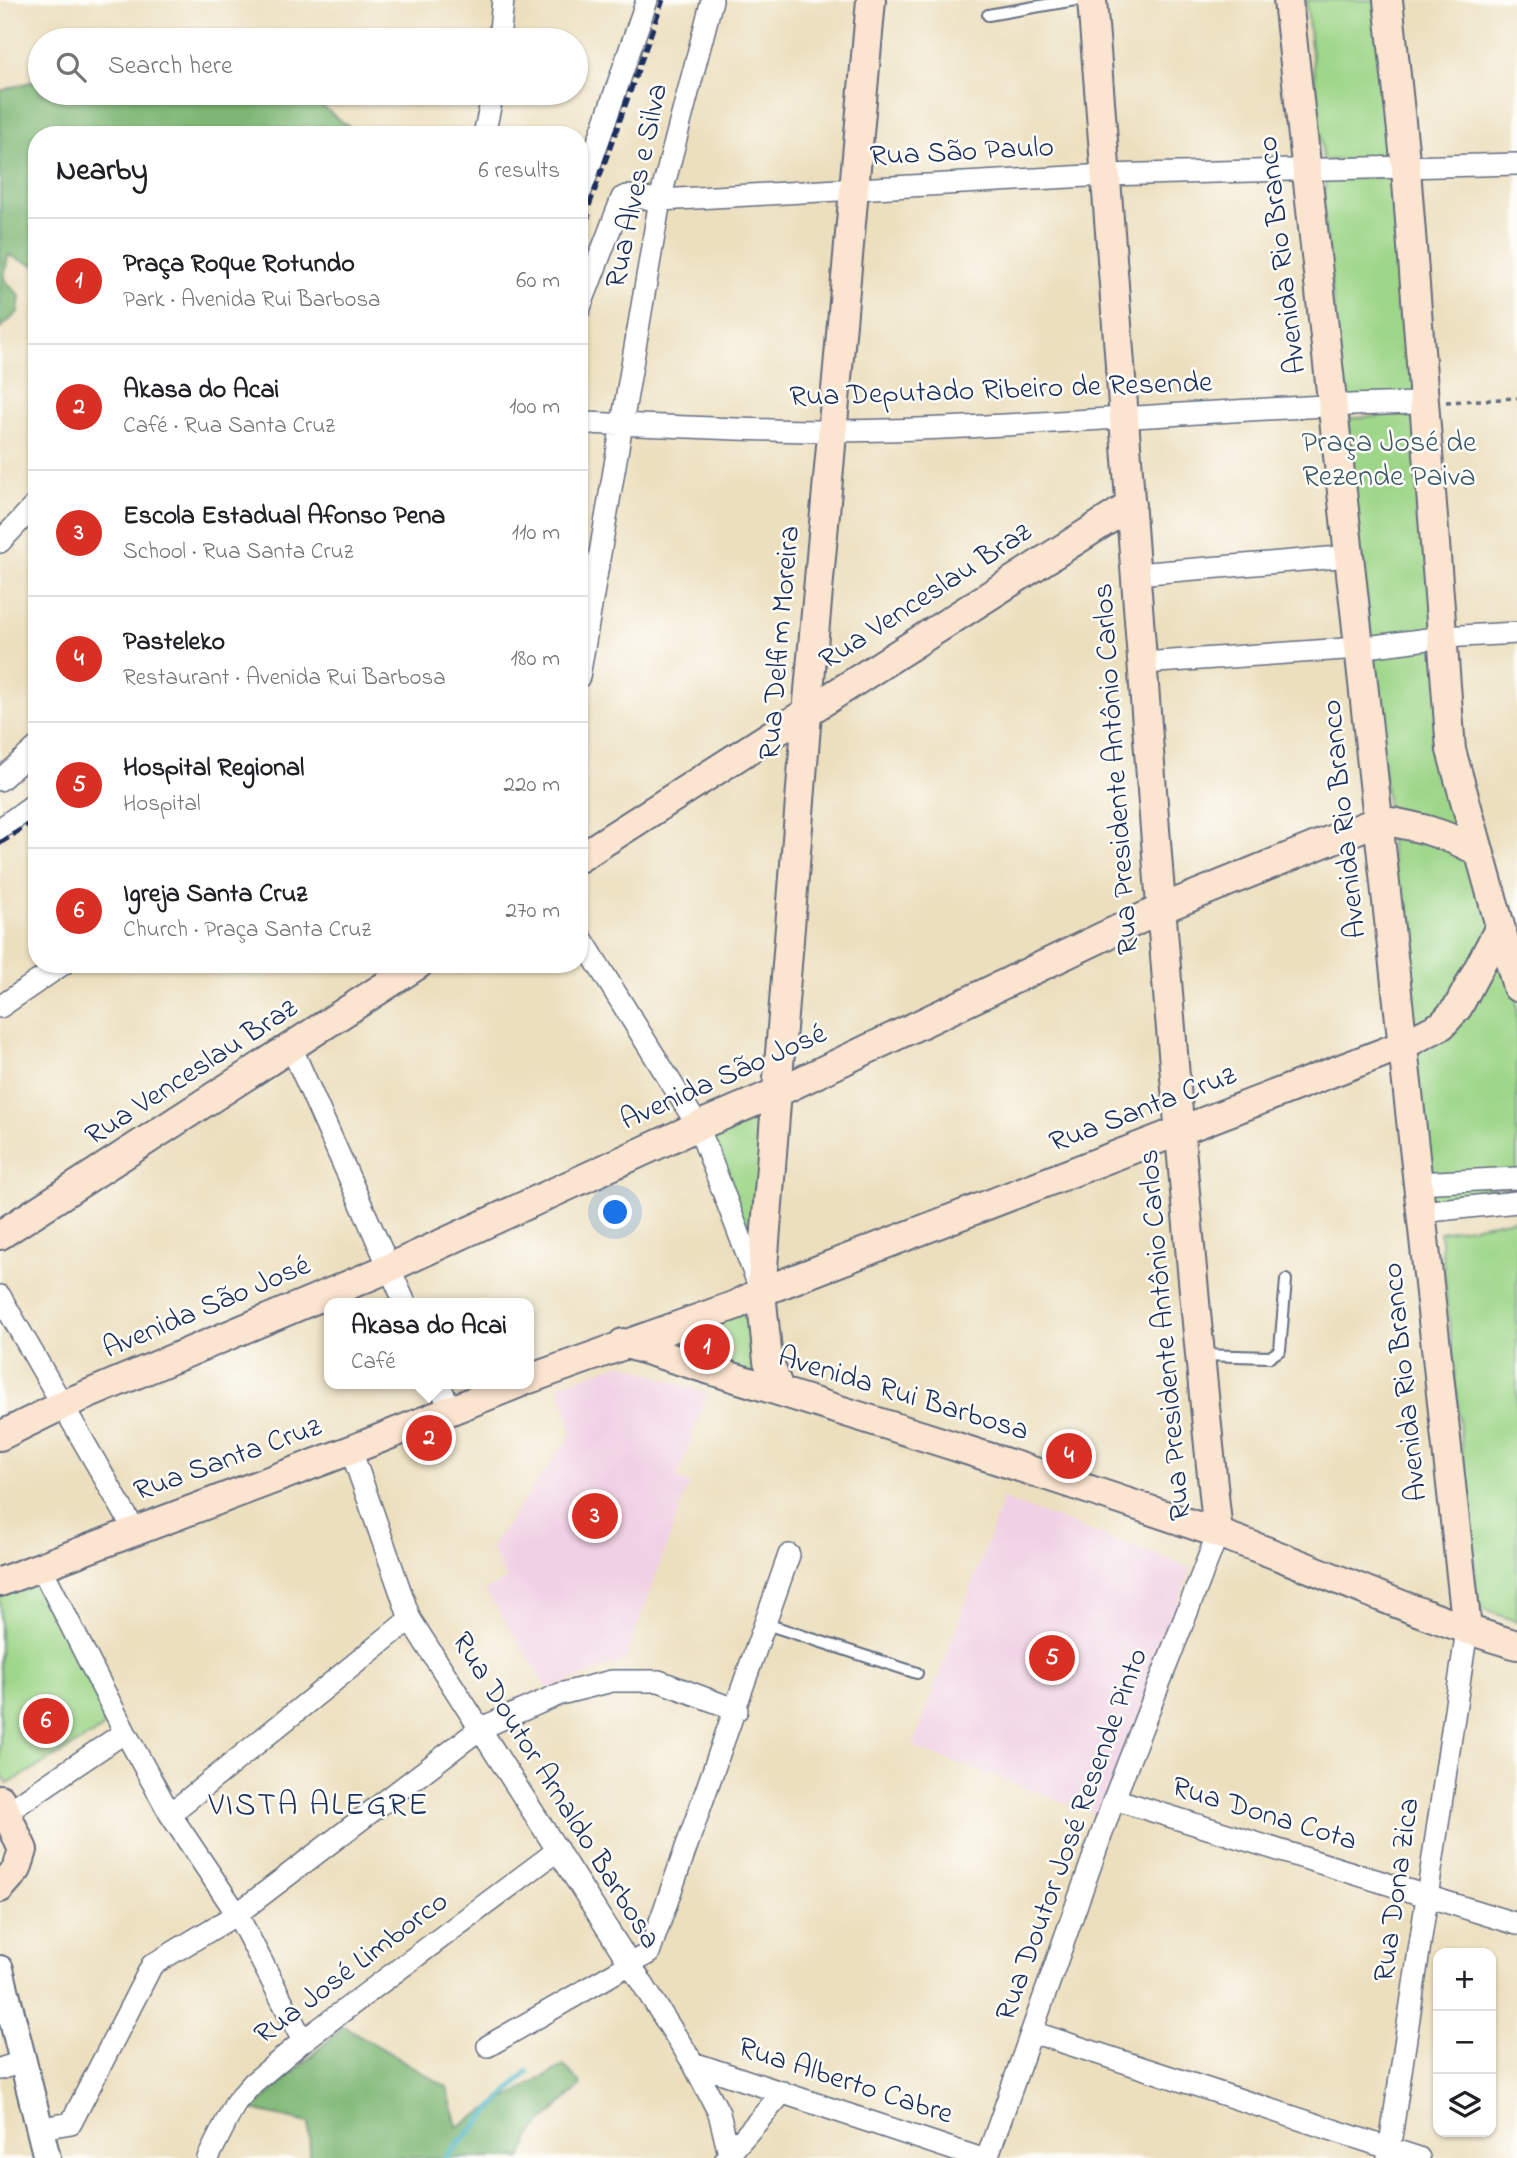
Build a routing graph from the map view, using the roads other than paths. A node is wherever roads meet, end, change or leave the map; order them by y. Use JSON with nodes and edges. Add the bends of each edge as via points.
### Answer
{"nodes":[{"id":1,"x":503,"y":0,"type":"edge"},
{"id":2,"x":647,"y":0,"type":"edge"},
{"id":3,"x":712,"y":0,"type":"edge"},
{"id":4,"x":871,"y":0,"type":"edge"},
{"id":5,"x":1075,"y":0,"type":"edge"},
{"id":6,"x":1092,"y":0,"type":"edge"},
{"id":7,"x":1288,"y":0,"type":"edge"},
{"id":8,"x":1388,"y":0,"type":"edge"},
{"id":9,"x":988,"y":15,"type":"dead end"},
{"id":10,"x":500,"y":28,"type":"edge"},
{"id":11,"x":490,"y":105,"type":"edge"},
{"id":12,"x":486,"y":126,"type":"edge"},
{"id":13,"x":1517,"y":164,"type":"edge"},
{"id":14,"x":1406,"y":169,"type":"junction"},
{"id":15,"x":1306,"y":170,"type":"junction"},
{"id":16,"x":588,"y":171,"type":"edge"},
{"id":17,"x":1106,"y":175,"type":"junction"},
{"id":18,"x":854,"y":189,"type":"junction"},
{"id":19,"x":660,"y":200,"type":"junction"},
{"id":20,"x":588,"y":287,"type":"edge"},
{"id":21,"x":1425,"y":403,"type":"junction"},
{"id":22,"x":1335,"y":404,"type":"junction"},
{"id":23,"x":1123,"y":420,"type":"junction"},
{"id":24,"x":588,"y":423,"type":"edge"},
{"id":25,"x":621,"y":424,"type":"junction"},
{"id":26,"x":832,"y":430,"type":"junction"},
{"id":27,"x":1131,"y":505,"type":"junction"},
{"id":28,"x":28,"y":512,"type":"edge"},
{"id":29,"x":0,"y":542,"type":"edge"},
{"id":30,"x":1351,"y":556,"type":"junction"},
{"id":31,"x":1136,"y":574,"type":"junction"},
{"id":32,"x":588,"y":597,"type":"edge"},
{"id":33,"x":1517,"y":633,"type":"edge"},
{"id":34,"x":1443,"y":637,"type":"junction"},
{"id":35,"x":1359,"y":648,"type":"junction"},
{"id":36,"x":1143,"y":663,"type":"junction"},
{"id":37,"x":807,"y":713,"type":"junction"},
{"id":38,"x":28,"y":755,"type":"edge"},
{"id":39,"x":0,"y":780,"type":"edge"},
{"id":40,"x":28,"y":809,"type":"edge"},
{"id":41,"x":1380,"y":820,"type":"junction"},
{"id":42,"x":0,"y":829,"type":"edge"},
{"id":43,"x":1478,"y":851,"type":"junction"},
{"id":44,"x":588,"y":852,"type":"edge"},
{"id":45,"x":1161,"y":909,"type":"junction"},
{"id":46,"x":1499,"y":929,"type":"junction"},
{"id":47,"x":588,"y":949,"type":"edge"},
{"id":48,"x":50,"y":973,"type":"edge"},
{"id":49,"x":406,"y":973,"type":"edge"},
{"id":50,"x":1517,"y":987,"type":"edge"},
{"id":51,"x":0,"y":1007,"type":"edge"},
{"id":52,"x":1403,"y":1045,"type":"junction"},
{"id":53,"x":292,"y":1049,"type":"junction"},
{"id":54,"x":778,"y":1092,"type":"junction"},
{"id":55,"x":698,"y":1126,"type":"junction"},
{"id":56,"x":1180,"y":1132,"type":"junction"},
{"id":57,"x":1517,"y":1178,"type":"edge"},
{"id":58,"x":1416,"y":1183,"type":"junction"},
{"id":59,"x":1517,"y":1202,"type":"edge"},
{"id":60,"x":1420,"y":1212,"type":"junction"},
{"id":61,"x":0,"y":1235,"type":"edge"},
{"id":62,"x":389,"y":1268,"type":"junction"},
{"id":63,"x":1286,"y":1280,"type":"dead end"},
{"id":64,"x":761,"y":1292,"type":"junction"},
{"id":65,"x":0,"y":1296,"type":"edge"},
{"id":66,"x":402,"y":1298,"type":"edge"},
{"id":67,"x":623,"y":1343,"type":"junction"},
{"id":68,"x":1199,"y":1355,"type":"junction"},
{"id":69,"x":534,"y":1377,"type":"edge"},
{"id":70,"x":441,"y":1389,"type":"edge"},
{"id":71,"x":504,"y":1389,"type":"edge"},
{"id":72,"x":780,"y":1391,"type":"junction"},
{"id":73,"x":65,"y":1404,"type":"junction"},
{"id":74,"x":451,"y":1410,"type":"junction"},
{"id":75,"x":0,"y":1436,"type":"edge"},
{"id":76,"x":351,"y":1450,"type":"junction"},
{"id":77,"x":135,"y":1531,"type":"junction"},
{"id":78,"x":1218,"y":1533,"type":"junction"},
{"id":79,"x":789,"y":1555,"type":"dead end"},
{"id":80,"x":41,"y":1567,"type":"junction"},
{"id":81,"x":0,"y":1582,"type":"edge"},
{"id":82,"x":410,"y":1619,"type":"junction"},
{"id":83,"x":766,"y":1624,"type":"junction"},
{"id":84,"x":1467,"y":1630,"type":"junction"},
{"id":85,"x":1517,"y":1645,"type":"edge"},
{"id":86,"x":917,"y":1673,"type":"dead end"},
{"id":87,"x":737,"y":1710,"type":"junction"},
{"id":88,"x":481,"y":1728,"type":"junction"},
{"id":89,"x":125,"y":1732,"type":"junction"},
{"id":90,"x":1114,"y":1799,"type":"junction"},
{"id":91,"x":4,"y":1806,"type":"edge"},
{"id":92,"x":170,"y":1814,"type":"junction"},
{"id":93,"x":558,"y":1850,"type":"junction"},
{"id":94,"x":0,"y":1888,"type":"edge"},
{"id":95,"x":1427,"y":1897,"type":"junction"},
{"id":96,"x":237,"y":1914,"type":"junction"},
{"id":97,"x":1517,"y":1924,"type":"edge"},
{"id":98,"x":629,"y":1963,"type":"junction"},
{"id":99,"x":0,"y":1969,"type":"edge"},
{"id":100,"x":1032,"y":2032,"type":"junction"},
{"id":101,"x":303,"y":2041,"type":"junction"},
{"id":102,"x":488,"y":2046,"type":"dead end"},
{"id":103,"x":693,"y":2063,"type":"junction"},
{"id":104,"x":12,"y":2065,"type":"edge"},
{"id":105,"x":783,"y":2092,"type":"junction"},
{"id":106,"x":41,"y":2128,"type":"junction"},
{"id":107,"x":1389,"y":2153,"type":"edge"},
{"id":108,"x":728,"y":2156,"type":"edge"},
{"id":109,"x":47,"y":2158,"type":"edge"},
{"id":110,"x":208,"y":2158,"type":"edge"},
{"id":111,"x":979,"y":2158,"type":"edge"},
{"id":112,"x":986,"y":2158,"type":"edge"},
{"id":113,"x":1419,"y":2158,"type":"edge"}],
"edges":[{"from":1,"to":10,"type":"street"},
{"from":2,"to":16,"type":"street"},
{"from":3,"to":19,"type":"street","name":"Rua Alves e Silva"},
{"from":4,"to":18,"type":"main road","name":"Rua Delfim Moreira"},
{"from":5,"to":9,"type":"lane"},
{"from":6,"to":17,"type":"main road","name":"Rua Presidente Antônio Carlos"},
{"from":7,"to":15,"type":"main road","name":"Avenida Rio Branco"},
{"from":8,"to":14,"type":"main road"},
{"from":11,"to":12,"type":"street"},
{"from":13,"to":14,"type":"street"},
{"from":14,"to":15,"type":"street","name":"Rua São Paulo"},
{"from":14,"to":21,"type":"main road"},
{"from":15,"to":17,"type":"street","name":"Rua São Paulo"},
{"from":15,"to":22,"type":"main road","name":"Avenida Rio Branco"},
{"from":17,"to":18,"type":"street","name":"Rua São Paulo"},
{"from":17,"to":23,"type":"main road","name":"Rua Presidente Antônio Carlos"},
{"from":18,"to":19,"type":"street","name":"Rua São Paulo"},
{"from":18,"to":26,"type":"main road","name":"Rua Delfim Moreira"},
{"from":19,"to":20,"type":"street","name":"Rua São Paulo","via":[[622,198]]},
{"from":19,"to":25,"type":"street","name":"Rua Alves e Silva"},
{"from":21,"to":22,"type":"street","name":"Rua Deputado Ribeiro de Resende"},
{"from":21,"to":34,"type":"main road"},
{"from":22,"to":23,"type":"street","name":"Rua Deputado Ribeiro de Resende"},
{"from":22,"to":30,"type":"main road","name":"Avenida Rio Branco"},
{"from":23,"to":26,"type":"street","name":"Rua Deputado Ribeiro de Resende"},
{"from":23,"to":27,"type":"main road","name":"Rua Presidente Antônio Carlos"},
{"from":24,"to":25,"type":"street","name":"Rua Deputado Ribeiro de Resende"},
{"from":25,"to":26,"type":"street","name":"Rua Deputado Ribeiro de Resende"},
{"from":25,"to":32,"type":"street","name":"Rua Alves e Silva"},
{"from":26,"to":37,"type":"main road","name":"Rua Delfim Moreira"},
{"from":27,"to":31,"type":"main road","name":"Rua Presidente Antônio Carlos"},
{"from":27,"to":37,"type":"main road","name":"Rua Venceslau Braz"},
{"from":28,"to":29,"type":"street"},
{"from":30,"to":31,"type":"street"},
{"from":30,"to":35,"type":"main road","name":"Avenida Rio Branco"},
{"from":31,"to":36,"type":"main road","name":"Rua Presidente Antônio Carlos"},
{"from":33,"to":34,"type":"street"},
{"from":34,"to":35,"type":"street"},
{"from":34,"to":43,"type":"main road","via":[[1451,750]]},
{"from":35,"to":36,"type":"street"},
{"from":35,"to":41,"type":"main road","name":"Avenida Rio Branco"},
{"from":36,"to":45,"type":"main road","name":"Rua Presidente Antônio Carlos"},
{"from":37,"to":44,"type":"main road","name":"Rua Venceslau Braz"},
{"from":37,"to":54,"type":"main road","name":"Rua Delfim Moreira"},
{"from":38,"to":39,"type":"street"},
{"from":40,"to":42,"type":"street"},
{"from":41,"to":43,"type":"main road","via":[[1440,833]]},
{"from":41,"to":45,"type":"main road","name":"Avenida São José"},
{"from":41,"to":52,"type":"main road","name":"Avenida Rio Branco"},
{"from":43,"to":46,"type":"main road"},
{"from":45,"to":54,"type":"main road","name":"Avenida São José"},
{"from":45,"to":56,"type":"main road","name":"Rua Presidente Antônio Carlos"},
{"from":46,"to":50,"type":"main road"},
{"from":46,"to":52,"type":"main road","name":"Rua Santa Cruz","via":[[1458,1007],[1442,1025]]},
{"from":47,"to":55,"type":"street"},
{"from":48,"to":51,"type":"street"},
{"from":49,"to":53,"type":"main road","name":"Rua Venceslau Braz"},
{"from":52,"to":56,"type":"main road","name":"Rua Santa Cruz"},
{"from":52,"to":58,"type":"main road","name":"Avenida Rio Branco"},
{"from":53,"to":61,"type":"main road","name":"Rua Venceslau Braz"},
{"from":53,"to":62,"type":"street"},
{"from":54,"to":55,"type":"main road","name":"Avenida São José"},
{"from":54,"to":64,"type":"main road","name":"Rua Delfim Moreira"},
{"from":55,"to":62,"type":"main road","name":"Avenida São José"},
{"from":55,"to":64,"type":"street"},
{"from":56,"to":64,"type":"main road","name":"Rua Santa Cruz"},
{"from":56,"to":68,"type":"main road","name":"Rua Presidente Antônio Carlos"},
{"from":57,"to":58,"type":"street"},
{"from":58,"to":60,"type":"main road","name":"Avenida Rio Branco"},
{"from":59,"to":60,"type":"street"},
{"from":60,"to":84,"type":"main road","name":"Avenida Rio Branco"},
{"from":62,"to":66,"type":"street"},
{"from":62,"to":73,"type":"main road","name":"Avenida São José"},
{"from":63,"to":68,"type":"lane","via":[[1280,1350],[1270,1357]]},
{"from":64,"to":67,"type":"main road","name":"Rua Santa Cruz"},
{"from":64,"to":72,"type":"main road","name":"Rua Delfim Moreira","via":[[768,1361]]},
{"from":65,"to":73,"type":"street"},
{"from":67,"to":69,"type":"main road"},
{"from":67,"to":72,"type":"main road","name":"Avenida Rui Barbosa"},
{"from":68,"to":78,"type":"main road","name":"Rua Presidente Antônio Carlos"},
{"from":70,"to":74,"type":"street"},
{"from":71,"to":74,"type":"main road","name":"Rua Santa Cruz"},
{"from":72,"to":78,"type":"main road","name":"Avenida Rui Barbosa"},
{"from":73,"to":75,"type":"main road","name":"Avenida São José"},
{"from":73,"to":77,"type":"street"},
{"from":74,"to":76,"type":"main road","name":"Rua Santa Cruz"},
{"from":76,"to":77,"type":"main road","name":"Rua Santa Cruz"},
{"from":76,"to":82,"type":"street","name":"Rua Doutor Arnaldo Barbosa"},
{"from":77,"to":80,"type":"main road","name":"Rua Santa Cruz"},
{"from":78,"to":84,"type":"main road","name":"Avenida Rui Barbosa"},
{"from":78,"to":90,"type":"street","name":"Rua Doutor José Resende Pinto"},
{"from":79,"to":83,"type":"street"},
{"from":80,"to":81,"type":"main road","name":"Rua Santa Cruz"},
{"from":80,"to":89,"type":"street"},
{"from":82,"to":88,"type":"street","name":"Rua Doutor Arnaldo Barbosa"},
{"from":82,"to":92,"type":"street"},
{"from":83,"to":86,"type":"lane"},
{"from":83,"to":87,"type":"street"},
{"from":84,"to":85,"type":"main road","name":"Avenida Rui Barbosa"},
{"from":84,"to":95,"type":"street","name":"Rua Dona Zica"},
{"from":87,"to":88,"type":"street","via":[[659,1681],[612,1681],[560,1694]]},
{"from":87,"to":98,"type":"street","via":[[649,1953]]},
{"from":88,"to":93,"type":"street","name":"Rua Doutor Arnaldo Barbosa"},
{"from":88,"to":96,"type":"street"},
{"from":89,"to":91,"type":"street"},
{"from":89,"to":92,"type":"street"},
{"from":90,"to":95,"type":"street","name":"Rua Dona Cota"},
{"from":90,"to":100,"type":"street","name":"Rua Doutor José Resende Pinto"},
{"from":91,"to":94,"type":"main road","via":[[23,1854]]},
{"from":92,"to":96,"type":"street"},
{"from":93,"to":98,"type":"street","name":"Rua Doutor Arnaldo Barbosa"},
{"from":93,"to":101,"type":"street","name":"Rua José Limborco"},
{"from":95,"to":97,"type":"street","name":"Rua Dona Cota"},
{"from":95,"to":107,"type":"street","name":"Rua Dona Zica"},
{"from":96,"to":101,"type":"street"},
{"from":96,"to":106,"type":"street","via":[[152,1965],[71,2123]]},
{"from":98,"to":102,"type":"street"},
{"from":98,"to":103,"type":"street","name":"Rua Doutor Arnaldo Barbosa"},
{"from":99,"to":104,"type":"street"},
{"from":100,"to":107,"type":"street"},
{"from":100,"to":112,"type":"street","name":"Rua Doutor José Resende Pinto"},
{"from":101,"to":110,"type":"street","name":"Rua José Limborco","via":[[236,2102]]},
{"from":103,"to":105,"type":"street","name":"Rua Alberto Cabre"},
{"from":103,"to":108,"type":"street","name":"Rua Doutor Arnaldo Barbosa","via":[[719,2113]]},
{"from":104,"to":106,"type":"street"},
{"from":105,"to":108,"type":"street"},
{"from":105,"to":111,"type":"street","name":"Rua Alberto Cabre"},
{"from":106,"to":109,"type":"street"},
{"from":107,"to":113,"type":"street"}]}
